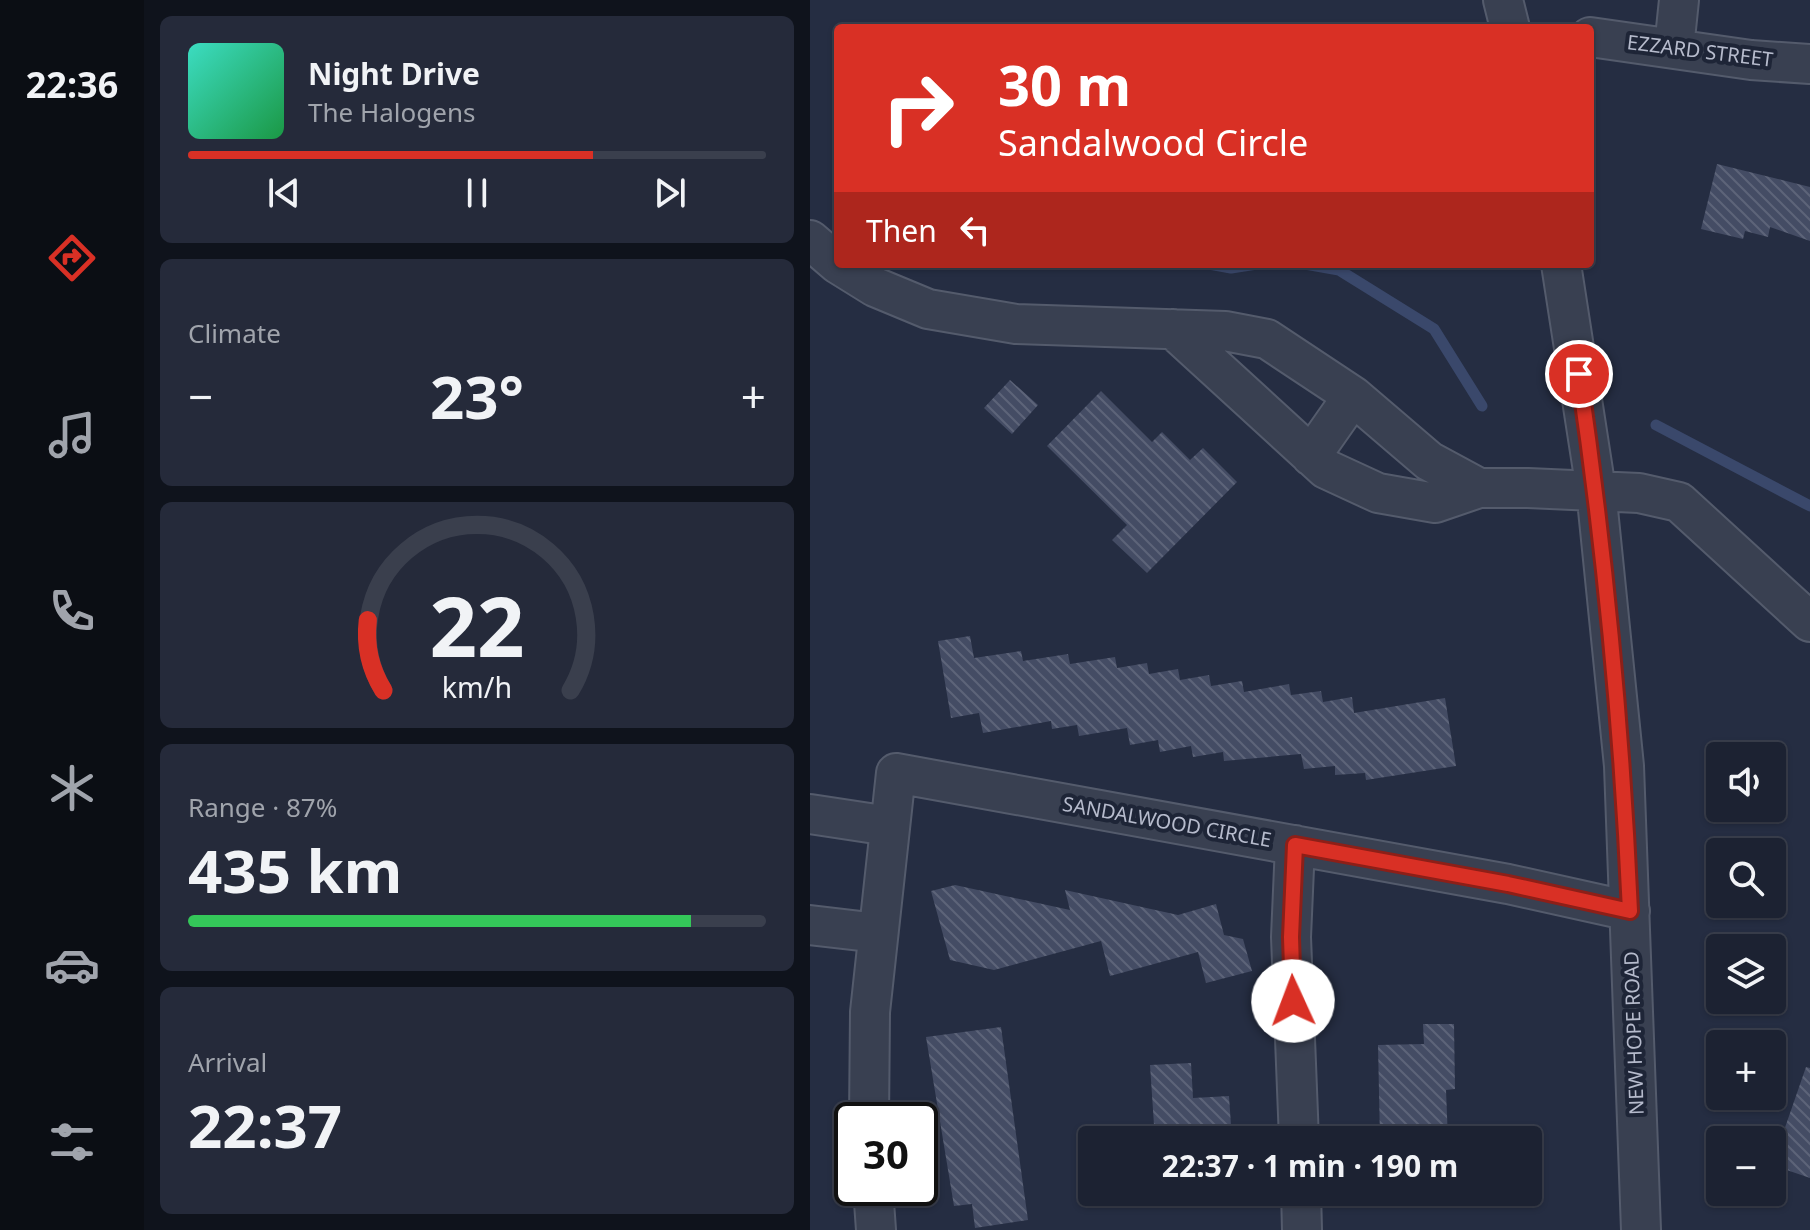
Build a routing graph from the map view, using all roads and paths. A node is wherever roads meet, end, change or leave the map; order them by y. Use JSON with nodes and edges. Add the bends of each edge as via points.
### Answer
{"nodes":[{"id":1,"x":1503,"y":0,"type":"edge"},
{"id":2,"x":1679,"y":0,"type":"edge"},
{"id":3,"x":1509,"y":24,"type":"edge"},
{"id":4,"x":1594,"y":38,"type":"edge"},
{"id":5,"x":1674,"y":48,"type":"junction"},
{"id":6,"x":1810,"y":64,"type":"edge"},
{"id":7,"x":810,"y":240,"type":"edge"},
{"id":8,"x":834,"y":261,"type":"edge"},
{"id":9,"x":844,"y":268,"type":"edge"},
{"id":10,"x":1562,"y":268,"type":"edge"},
{"id":11,"x":1173,"y":329,"type":"junction"},
{"id":12,"x":1353,"y":396,"type":"junction"},
{"id":13,"x":1311,"y":456,"type":"junction"},
{"id":14,"x":1479,"y":488,"type":"junction"},
{"id":15,"x":1596,"y":490,"type":"junction"},
{"id":16,"x":1810,"y":622,"type":"edge"},
{"id":17,"x":810,"y":814,"type":"edge"},
{"id":18,"x":889,"y":826,"type":"junction"},
{"id":19,"x":1295,"y":845,"type":"junction"},
{"id":20,"x":1630,"y":911,"type":"junction"},
{"id":21,"x":810,"y":925,"type":"edge"},
{"id":22,"x":878,"y":933,"type":"junction"},
{"id":23,"x":869,"y":1102,"type":"edge"},
{"id":24,"x":1298,"y":1126,"type":"edge"},
{"id":25,"x":874,"y":1206,"type":"edge"},
{"id":26,"x":1301,"y":1206,"type":"edge"},
{"id":27,"x":876,"y":1230,"type":"edge"},
{"id":28,"x":1302,"y":1230,"type":"edge"},
{"id":29,"x":1641,"y":1230,"type":"edge"}],
"edges":[{"from":1,"to":3,"type":"street"},
{"from":2,"to":5,"type":"street"},
{"from":4,"to":5,"type":"street","name":"EZZARD STREET"},
{"from":5,"to":6,"type":"street","name":"EZZARD STREET"},
{"from":7,"to":8,"type":"street"},
{"from":9,"to":11,"type":"street","via":[[928,309],[1016,324]]},
{"from":10,"to":15,"type":"street","name":"NEW HOPE ROAD"},
{"from":11,"to":12,"type":"street","via":[[1267,339]]},
{"from":11,"to":13,"type":"street"},
{"from":12,"to":13,"type":"street"},
{"from":12,"to":14,"type":"street","via":[[1429,461]]},
{"from":13,"to":14,"type":"street","via":[[1326,469],[1378,493],[1435,503]]},
{"from":14,"to":15,"type":"street"},
{"from":15,"to":16,"type":"street","via":[[1679,502]]},
{"from":15,"to":20,"type":"street","name":"NEW HOPE ROAD","via":[[1624,766]]},
{"from":17,"to":18,"type":"street"},
{"from":18,"to":19,"type":"street","name":"SANDALWOOD CIRCLE","via":[[896,773]]},
{"from":18,"to":22,"type":"street","name":"SANDALWOOD CIRCLE"},
{"from":19,"to":20,"type":"street","name":"SANDALWOOD CIRCLE"},
{"from":19,"to":24,"type":"street","via":[[1291,937]]},
{"from":20,"to":29,"type":"street","name":"NEW HOPE ROAD"},
{"from":21,"to":22,"type":"street"},
{"from":22,"to":23,"type":"street","name":"SANDALWOOD CIRCLE"},
{"from":25,"to":27,"type":"street"},
{"from":26,"to":28,"type":"street"}]}
